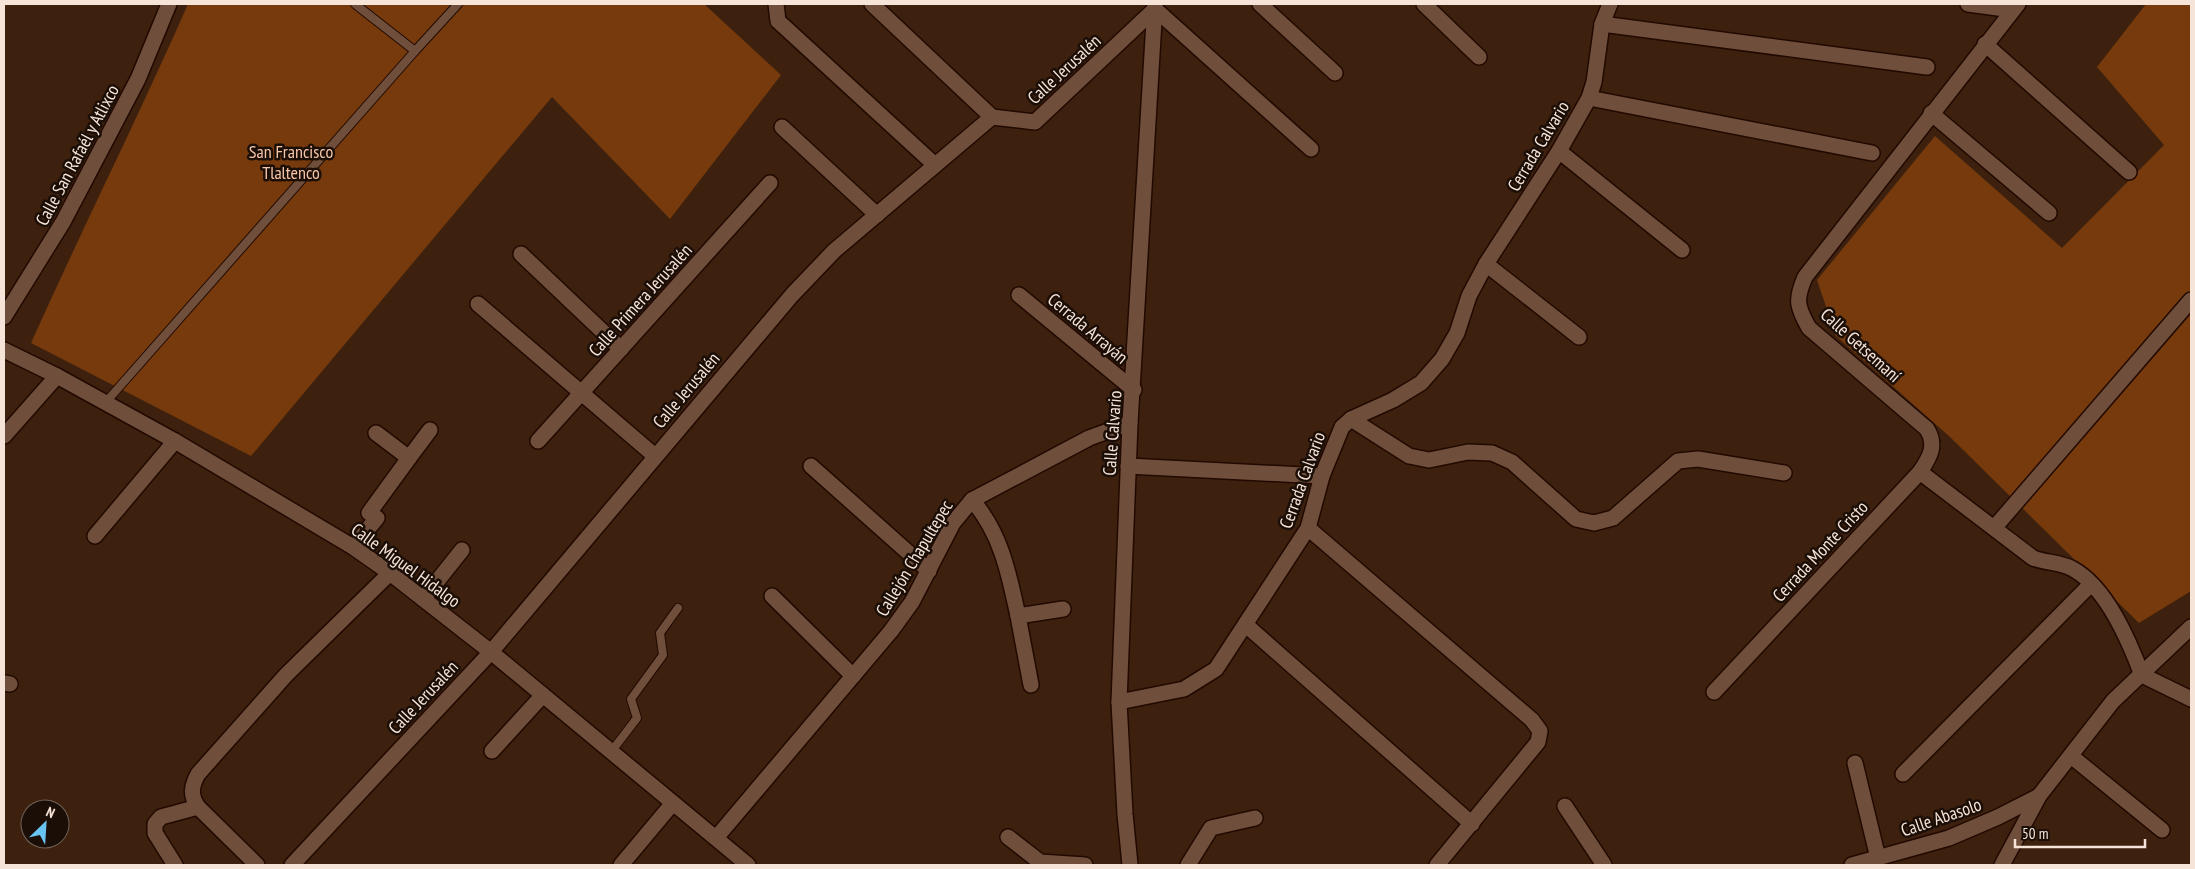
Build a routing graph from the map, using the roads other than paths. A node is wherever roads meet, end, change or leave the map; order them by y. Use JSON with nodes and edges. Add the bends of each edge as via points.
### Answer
{"nodes":[{"id":1,"x":169,"y":4,"type":"edge"},
{"id":2,"x":355,"y":4,"type":"edge"},
{"id":3,"x":458,"y":4,"type":"edge"},
{"id":4,"x":776,"y":4,"type":"edge"},
{"id":5,"x":872,"y":4,"type":"edge"},
{"id":6,"x":1260,"y":4,"type":"edge"},
{"id":7,"x":1424,"y":4,"type":"edge"},
{"id":8,"x":1610,"y":4,"type":"edge"},
{"id":9,"x":1968,"y":4,"type":"edge"},
{"id":10,"x":1155,"y":6,"type":"edge"},
{"id":11,"x":2015,"y":7,"type":"edge"},
{"id":12,"x":1602,"y":24,"type":"junction"},
{"id":13,"x":1985,"y":44,"type":"junction"},
{"id":14,"x":416,"y":51,"type":"junction"},
{"id":15,"x":1479,"y":57,"type":"dead end"},
{"id":16,"x":1927,"y":67,"type":"dead end"},
{"id":17,"x":1335,"y":73,"type":"dead end"},
{"id":18,"x":1589,"y":98,"type":"junction"},
{"id":19,"x":1931,"y":113,"type":"junction"},
{"id":20,"x":992,"y":117,"type":"junction"},
{"id":21,"x":782,"y":127,"type":"dead end"},
{"id":22,"x":1311,"y":149,"type":"dead end"},
{"id":23,"x":1559,"y":152,"type":"junction"},
{"id":24,"x":1872,"y":153,"type":"dead end"},
{"id":25,"x":935,"y":165,"type":"junction"},
{"id":26,"x":2129,"y":172,"type":"dead end"},
{"id":27,"x":770,"y":183,"type":"dead end"},
{"id":28,"x":2049,"y":213,"type":"dead end"},
{"id":29,"x":878,"y":215,"type":"junction"},
{"id":30,"x":1682,"y":250,"type":"dead end"},
{"id":31,"x":521,"y":254,"type":"dead end"},
{"id":32,"x":1486,"y":264,"type":"junction"},
{"id":33,"x":1019,"y":295,"type":"dead end"},
{"id":34,"x":2191,"y":300,"type":"edge"},
{"id":35,"x":478,"y":304,"type":"dead end"},
{"id":36,"x":4,"y":317,"type":"edge"},
{"id":37,"x":1579,"y":337,"type":"dead end"},
{"id":38,"x":621,"y":349,"type":"junction"},
{"id":39,"x":4,"y":350,"type":"edge"},
{"id":40,"x":57,"y":376,"type":"junction"},
{"id":41,"x":1134,"y":390,"type":"junction"},
{"id":42,"x":581,"y":394,"type":"junction"},
{"id":43,"x":106,"y":402,"type":"junction"},
{"id":44,"x":1351,"y":419,"type":"junction"},
{"id":45,"x":1130,"y":423,"type":"junction"},
{"id":46,"x":1927,"y":429,"type":"joint"},
{"id":47,"x":430,"y":430,"type":"dead end"},
{"id":48,"x":376,"y":433,"type":"dead end"},
{"id":49,"x":4,"y":436,"type":"edge"},
{"id":50,"x":175,"y":441,"type":"junction"},
{"id":51,"x":538,"y":441,"type":"dead end"},
{"id":52,"x":655,"y":456,"type":"junction"},
{"id":53,"x":409,"y":458,"type":"junction"},
{"id":54,"x":812,"y":466,"type":"dead end"},
{"id":55,"x":1128,"y":466,"type":"junction"},
{"id":56,"x":1920,"y":472,"type":"junction"},
{"id":57,"x":1784,"y":473,"type":"dead end"},
{"id":58,"x":1322,"y":476,"type":"junction"},
{"id":59,"x":972,"y":500,"type":"junction"},
{"id":60,"x":1308,"y":528,"type":"junction"},
{"id":61,"x":1994,"y":528,"type":"junction"},
{"id":62,"x":95,"y":536,"type":"dead end"},
{"id":63,"x":354,"y":548,"type":"junction"},
{"id":64,"x":462,"y":550,"type":"dead end"},
{"id":65,"x":929,"y":572,"type":"junction"},
{"id":66,"x":390,"y":573,"type":"junction"},
{"id":67,"x":2090,"y":584,"type":"junction"},
{"id":68,"x":772,"y":596,"type":"dead end"},
{"id":69,"x":424,"y":599,"type":"junction"},
{"id":70,"x":678,"y":608,"type":"dead end"},
{"id":71,"x":1063,"y":609,"type":"dead end"},
{"id":72,"x":1018,"y":616,"type":"junction"},
{"id":73,"x":1246,"y":625,"type":"junction"},
{"id":74,"x":2191,"y":628,"type":"edge"},
{"id":75,"x":491,"y":652,"type":"junction"},
{"id":76,"x":2142,"y":674,"type":"junction"},
{"id":77,"x":853,"y":676,"type":"junction"},
{"id":78,"x":1031,"y":685,"type":"dead end"},
{"id":79,"x":1714,"y":692,"type":"dead end"},
{"id":80,"x":543,"y":695,"type":"junction"},
{"id":81,"x":2191,"y":699,"type":"edge"},
{"id":82,"x":1119,"y":702,"type":"junction"},
{"id":83,"x":492,"y":751,"type":"dead end"},
{"id":84,"x":611,"y":752,"type":"junction"},
{"id":85,"x":2071,"y":756,"type":"junction"},
{"id":86,"x":1855,"y":763,"type":"dead end"},
{"id":87,"x":1904,"y":774,"type":"dead end"},
{"id":88,"x":2039,"y":796,"type":"junction"},
{"id":89,"x":673,"y":803,"type":"junction"},
{"id":90,"x":1564,"y":806,"type":"dead end"},
{"id":91,"x":198,"y":808,"type":"junction"},
{"id":92,"x":1255,"y":818,"type":"dead end"},
{"id":93,"x":1472,"y":824,"type":"junction"},
{"id":94,"x":2162,"y":830,"type":"dead end"},
{"id":95,"x":1008,"y":837,"type":"dead end"},
{"id":96,"x":716,"y":838,"type":"junction"},
{"id":97,"x":1878,"y":858,"type":"junction"},
{"id":98,"x":301,"y":862,"type":"edge"},
{"id":99,"x":175,"y":865,"type":"edge"},
{"id":100,"x":257,"y":865,"type":"edge"},
{"id":101,"x":622,"y":865,"type":"edge"},
{"id":102,"x":748,"y":865,"type":"edge"},
{"id":103,"x":1085,"y":865,"type":"edge"},
{"id":104,"x":1130,"y":865,"type":"edge"},
{"id":105,"x":1188,"y":865,"type":"edge"},
{"id":106,"x":1437,"y":865,"type":"edge"},
{"id":107,"x":1604,"y":865,"type":"edge"},
{"id":108,"x":1852,"y":865,"type":"edge"},
{"id":109,"x":2002,"y":865,"type":"edge"}],
"edges":[{"from":1,"to":36,"type":"street","name":"Calle San Rafaél y Atlixco","via":[[138,79],[63,222]]},
{"from":2,"to":14,"type":"lane"},
{"from":3,"to":14,"type":"lane"},
{"from":4,"to":25,"type":"street","via":[[778,21]]},
{"from":5,"to":20,"type":"street"},
{"from":6,"to":17,"type":"street"},
{"from":7,"to":15,"type":"street"},
{"from":8,"to":12,"type":"street","name":"Cerrada Calvario"},
{"from":9,"to":11,"type":"street"},
{"from":10,"to":20,"type":"street","name":"Calle Jerusalén","via":[[1035,122]]},
{"from":10,"to":22,"type":"street"},
{"from":10,"to":41,"type":"street","name":"Calle Calvario"},
{"from":11,"to":13,"type":"street"},
{"from":12,"to":16,"type":"street"},
{"from":12,"to":18,"type":"street","name":"Cerrada Calvario"},
{"from":13,"to":19,"type":"street"},
{"from":13,"to":26,"type":"street"},
{"from":14,"to":43,"type":"lane"},
{"from":18,"to":23,"type":"street","name":"Cerrada Calvario"},
{"from":18,"to":24,"type":"street"},
{"from":19,"to":28,"type":"street"},
{"from":19,"to":46,"type":"street","name":"Calle Getsemaní","via":[[1805,277],[1799,291],[1798,310],[1809,328]]},
{"from":20,"to":25,"type":"street","name":"Calle Jerusalén"},
{"from":21,"to":29,"type":"street"},
{"from":23,"to":30,"type":"street"},
{"from":23,"to":32,"type":"street","name":"Cerrada Calvario"},
{"from":25,"to":29,"type":"street","name":"Calle Jerusalén"},
{"from":27,"to":38,"type":"street","name":"Calle Primera Jerusalén"},
{"from":29,"to":52,"type":"street","name":"Calle Jerusalén","via":[[834,251],[804,283]]},
{"from":31,"to":38,"type":"street"},
{"from":32,"to":37,"type":"street"},
{"from":32,"to":44,"type":"street","name":"Cerrada Calvario","via":[[1469,296],[1457,333],[1442,359],[1421,383]]},
{"from":33,"to":41,"type":"street","name":"Cerrada Arrayán"},
{"from":34,"to":61,"type":"street"},
{"from":35,"to":42,"type":"street"},
{"from":38,"to":42,"type":"street","name":"Calle Primera Jerusalén"},
{"from":39,"to":40,"type":"street","name":"Calle Miguel Hidalgo"},
{"from":40,"to":43,"type":"street","name":"Calle Miguel Hidalgo"},
{"from":40,"to":49,"type":"street"},
{"from":41,"to":45,"type":"street","name":"Calle Calvario"},
{"from":42,"to":51,"type":"street","name":"Calle Primera Jerusalén"},
{"from":42,"to":52,"type":"street"},
{"from":43,"to":50,"type":"street","name":"Calle Miguel Hidalgo"},
{"from":44,"to":57,"type":"street","via":[[1409,456],[1429,460],[1468,452],[1492,453],[1512,462],[1576,519],[1594,522],[1613,518],[1678,461],[1698,459]]},
{"from":44,"to":58,"type":"street","name":"Cerrada Calvario","via":[[1342,427]]},
{"from":45,"to":55,"type":"street","name":"Calle Calvario"},
{"from":45,"to":59,"type":"street","name":"Callejón Chapultepec","via":[[1089,438]]},
{"from":46,"to":56,"type":"street","name":"Cerrada Monte Cristo","via":[[1933,446]]},
{"from":47,"to":53,"type":"street"},
{"from":48,"to":53,"type":"street"},
{"from":50,"to":62,"type":"street"},
{"from":50,"to":63,"type":"street","name":"Calle Miguel Hidalgo"},
{"from":52,"to":75,"type":"street","name":"Calle Jerusalén"},
{"from":53,"to":63,"type":"street","via":[[369,513],[377,518]]},
{"from":54,"to":65,"type":"street"},
{"from":55,"to":58,"type":"street"},
{"from":55,"to":82,"type":"street","name":"Calle Calvario"},
{"from":56,"to":61,"type":"street"},
{"from":56,"to":79,"type":"street","name":"Cerrada Monte Cristo"},
{"from":58,"to":60,"type":"street","name":"Cerrada Calvario"},
{"from":59,"to":65,"type":"street","name":"Callejón Chapultepec","via":[[953,524]]},
{"from":59,"to":72,"type":"street","via":[[986,516],[1007,565]]},
{"from":60,"to":73,"type":"street","name":"Cerrada Calvario"},
{"from":60,"to":93,"type":"street","via":[[1532,720],[1540,731],[1538,742]]},
{"from":61,"to":67,"type":"street","via":[[2033,558],[2042,562],[2054,561],[2074,570]]},
{"from":63,"to":66,"type":"street","name":"Calle Miguel Hidalgo"},
{"from":64,"to":69,"type":"street"},
{"from":65,"to":77,"type":"street","name":"Callejón Chapultepec","via":[[912,602]]},
{"from":66,"to":69,"type":"street","name":"Calle Miguel Hidalgo"},
{"from":66,"to":91,"type":"street","via":[[286,675],[198,774],[192,797]]},
{"from":67,"to":76,"type":"street","via":[[2114,613]]},
{"from":67,"to":87,"type":"street"},
{"from":68,"to":77,"type":"street"},
{"from":69,"to":75,"type":"street","name":"Calle Miguel Hidalgo"},
{"from":70,"to":84,"type":"lane","via":[[660,632],[663,655],[631,699],[637,718]]},
{"from":71,"to":72,"type":"street"},
{"from":72,"to":78,"type":"street"},
{"from":73,"to":82,"type":"street","name":"Cerrada Calvario","via":[[1216,669],[1184,689]]},
{"from":73,"to":93,"type":"street"},
{"from":74,"to":76,"type":"street"},
{"from":75,"to":80,"type":"street","name":"Calle Miguel Hidalgo"},
{"from":75,"to":98,"type":"street","name":"Calle Jerusalén"},
{"from":76,"to":81,"type":"street"},
{"from":76,"to":85,"type":"street","via":[[2113,701]]},
{"from":77,"to":96,"type":"street","name":"Callejón Chapultepec"},
{"from":80,"to":83,"type":"street"},
{"from":80,"to":84,"type":"street","name":"Calle Miguel Hidalgo"},
{"from":82,"to":104,"type":"street","name":"Calle Calvario"},
{"from":84,"to":89,"type":"street","name":"Calle Miguel Hidalgo"},
{"from":85,"to":88,"type":"street"},
{"from":85,"to":94,"type":"street"},
{"from":86,"to":97,"type":"street"},
{"from":88,"to":97,"type":"street","name":"Calle Abasolo","via":[[1948,838]]},
{"from":88,"to":109,"type":"street"},
{"from":89,"to":96,"type":"street","name":"Calle Miguel Hidalgo"},
{"from":89,"to":101,"type":"street"},
{"from":90,"to":107,"type":"street"},
{"from":91,"to":99,"type":"street","via":[[161,817],[155,824],[155,833]]},
{"from":91,"to":100,"type":"street"},
{"from":92,"to":105,"type":"street","via":[[1211,828]]},
{"from":93,"to":106,"type":"street"},
{"from":95,"to":103,"type":"street","via":[[1040,862]]},
{"from":96,"to":102,"type":"street","name":"Calle Miguel Hidalgo"},
{"from":97,"to":108,"type":"street","name":"Calle Abasolo"}]}
